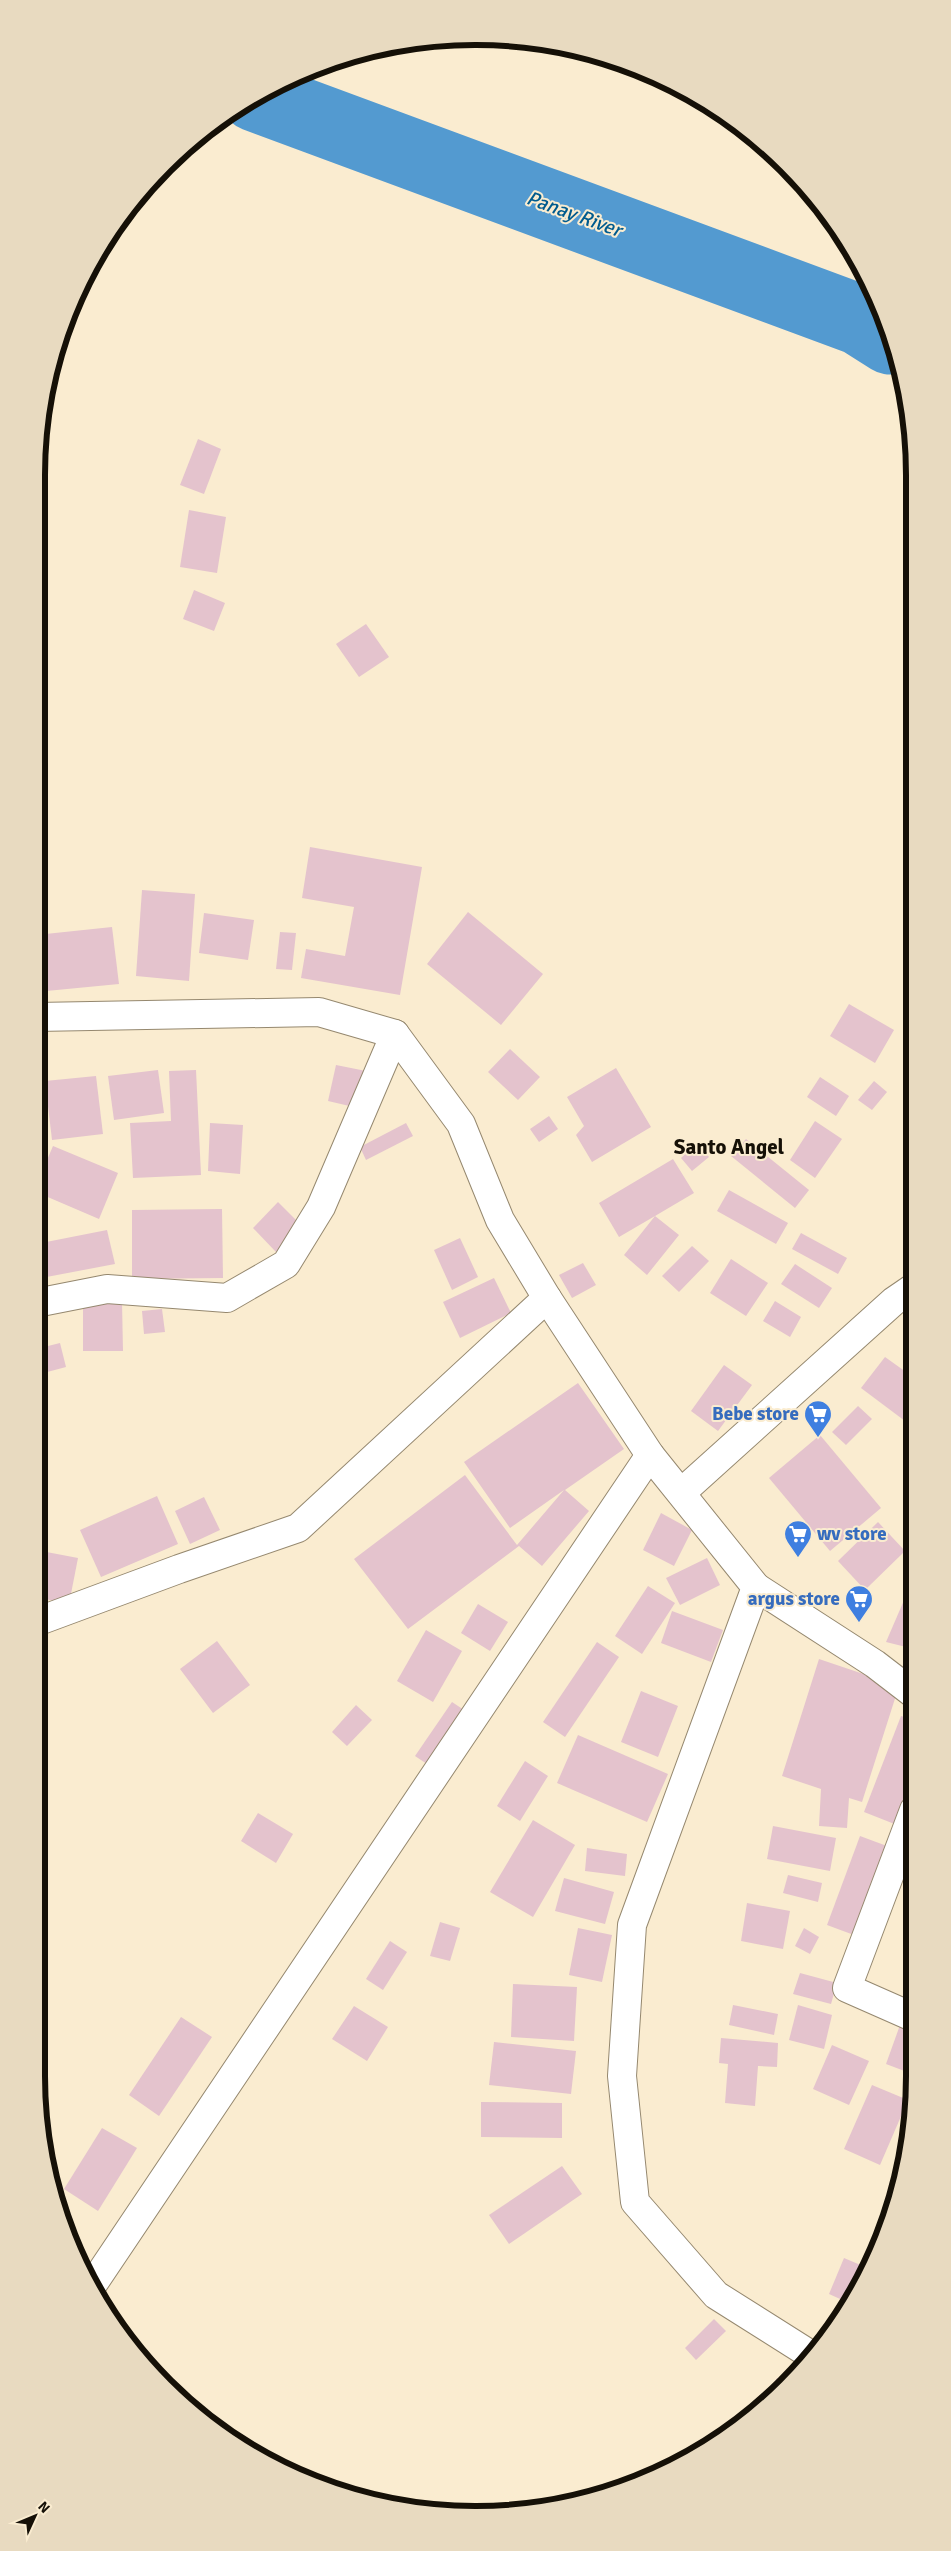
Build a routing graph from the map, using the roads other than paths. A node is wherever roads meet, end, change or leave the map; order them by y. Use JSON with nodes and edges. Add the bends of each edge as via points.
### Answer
{"nodes":[{"id":1,"x":45,"y":1017,"type":"edge"},
{"id":2,"x":395,"y":1034,"type":"junction"},
{"id":3,"x":906,"y":1293,"type":"edge"},
{"id":4,"x":547,"y":1298,"type":"junction"},
{"id":5,"x":45,"y":1301,"type":"edge"},
{"id":6,"x":650,"y":1455,"type":"junction"},
{"id":7,"x":682,"y":1492,"type":"junction"},
{"id":8,"x":756,"y":1586,"type":"junction"},
{"id":9,"x":45,"y":1619,"type":"edge"},
{"id":10,"x":906,"y":1688,"type":"edge"},
{"id":11,"x":906,"y":1831,"type":"edge"},
{"id":12,"x":906,"y":2014,"type":"edge"},
{"id":13,"x":97,"y":2280,"type":"edge"},
{"id":14,"x":805,"y":2351,"type":"edge"}],
"edges":[{"from":1,"to":2,"type":"street","via":[[319,1012]]},
{"from":2,"to":4,"type":"street","via":[[461,1124],[500,1220]]},
{"from":2,"to":5,"type":"street","via":[[322,1207],[286,1264],[227,1298],[107,1290]]},
{"from":3,"to":7,"type":"street"},
{"from":4,"to":6,"type":"street"},
{"from":4,"to":9,"type":"street","via":[[298,1528]]},
{"from":6,"to":7,"type":"street"},
{"from":6,"to":13,"type":"street"},
{"from":7,"to":8,"type":"street"},
{"from":8,"to":10,"type":"street"},
{"from":8,"to":14,"type":"street","via":[[632,1925],[622,2076],[635,2202],[716,2295]]},
{"from":11,"to":12,"type":"street","via":[[847,1988]]}]}
